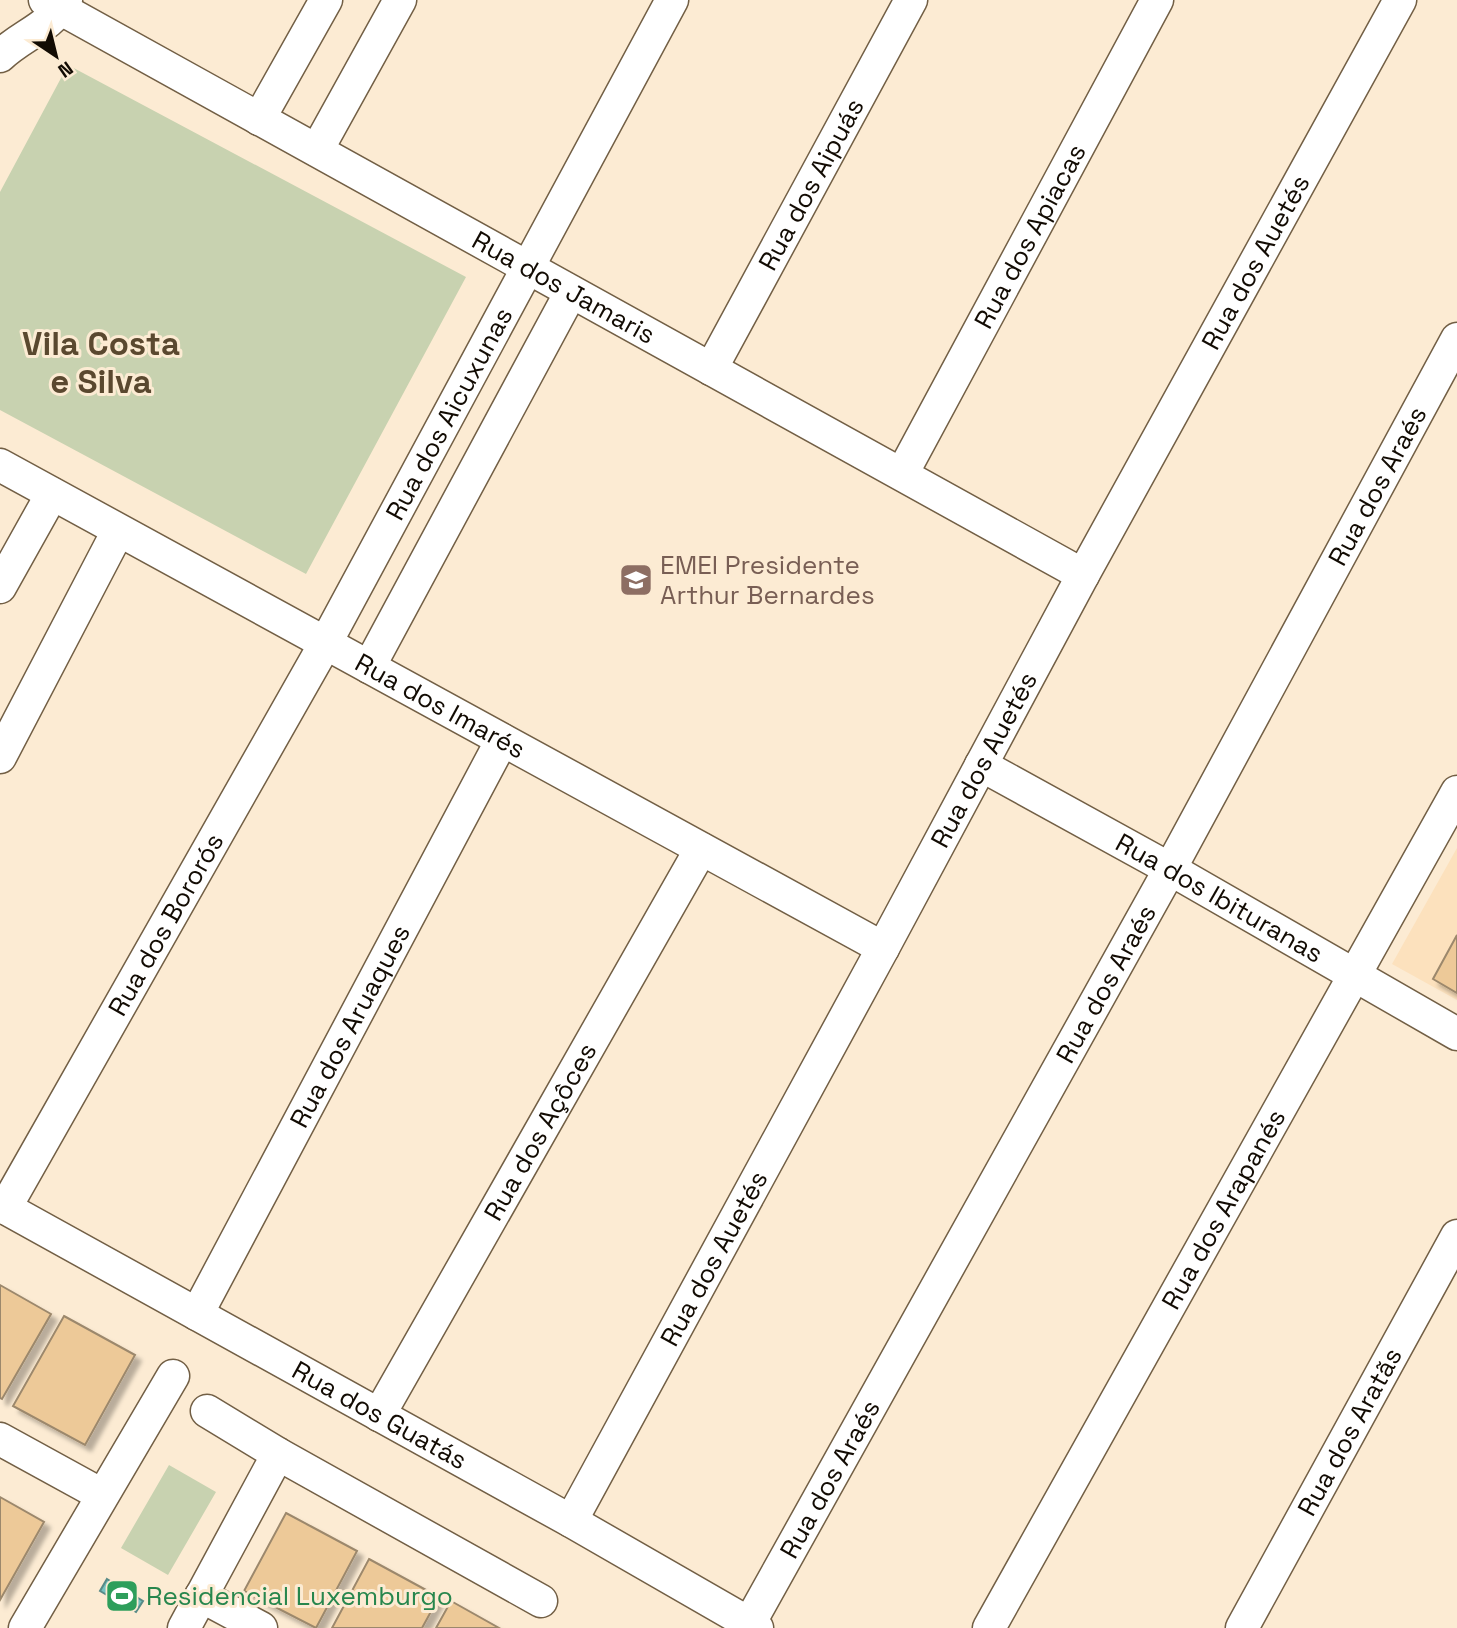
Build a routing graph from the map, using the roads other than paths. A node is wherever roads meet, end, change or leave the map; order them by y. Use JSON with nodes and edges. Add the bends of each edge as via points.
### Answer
{"nodes":[{"id":1,"x":326,"y":0,"type":"edge"},
{"id":2,"x":400,"y":0,"type":"edge"},
{"id":3,"x":672,"y":0,"type":"edge"},
{"id":4,"x":911,"y":0,"type":"edge"},
{"id":5,"x":1157,"y":0,"type":"edge"},
{"id":6,"x":1399,"y":0,"type":"edge"},
{"id":7,"x":57,"y":3,"type":"edge"},
{"id":8,"x":0,"y":56,"type":"edge"},
{"id":9,"x":259,"y":119,"type":"junction"},
{"id":10,"x":317,"y":150,"type":"junction"},
{"id":11,"x":528,"y":268,"type":"junction"},
{"id":12,"x":571,"y":292,"type":"junction"},
{"id":13,"x":1457,"y":339,"type":"edge"},
{"id":14,"x":711,"y":369,"type":"junction"},
{"id":15,"x":0,"y":465,"type":"edge"},
{"id":16,"x":902,"y":474,"type":"junction"},
{"id":17,"x":52,"y":494,"type":"junction"},
{"id":18,"x":118,"y":531,"type":"junction"},
{"id":19,"x":1083,"y":575,"type":"junction"},
{"id":20,"x":0,"y":587,"type":"edge"},
{"id":21,"x":326,"y":644,"type":"junction"},
{"id":22,"x":369,"y":667,"type":"junction"},
{"id":23,"x":8,"y":719,"type":"edge"},
{"id":24,"x":502,"y":740,"type":"junction"},
{"id":25,"x":0,"y":757,"type":"edge"},
{"id":26,"x":981,"y":765,"type":"junction"},
{"id":27,"x":1457,"y":792,"type":"edge"},
{"id":28,"x":701,"y":849,"type":"junction"},
{"id":29,"x":1170,"y":869,"type":"junction"},
{"id":30,"x":883,"y":948,"type":"junction"},
{"id":31,"x":1354,"y":976,"type":"junction"},
{"id":32,"x":1457,"y":1034,"type":"edge"},
{"id":33,"x":2,"y":1206,"type":"edge"},
{"id":34,"x":1457,"y":1236,"type":"edge"},
{"id":35,"x":197,"y":1314,"type":"junction"},
{"id":36,"x":173,"y":1376,"type":"dead end"},
{"id":37,"x":207,"y":1411,"type":"dead end"},
{"id":38,"x":379,"y":1415,"type":"junction"},
{"id":39,"x":0,"y":1439,"type":"edge"},
{"id":40,"x":278,"y":1454,"type":"junction"},
{"id":41,"x":102,"y":1495,"type":"junction"},
{"id":42,"x":571,"y":1521,"type":"junction"},
{"id":43,"x":201,"y":1596,"type":"junction"},
{"id":44,"x":541,"y":1601,"type":"dead end"},
{"id":45,"x":753,"y":1626,"type":"edge"},
{"id":46,"x":24,"y":1628,"type":"edge"},
{"id":47,"x":184,"y":1628,"type":"edge"},
{"id":48,"x":261,"y":1628,"type":"edge"},
{"id":49,"x":989,"y":1628,"type":"edge"},
{"id":50,"x":1242,"y":1628,"type":"edge"}],
"edges":[{"from":1,"to":9,"type":"street"},
{"from":2,"to":10,"type":"street"},
{"from":3,"to":11,"type":"street","name":"Rua dos Aicuxunas"},
{"from":4,"to":14,"type":"street","name":"Rua dos Aipuás"},
{"from":5,"to":16,"type":"street","name":"Rua dos Apiacas"},
{"from":6,"to":19,"type":"street","name":"Rua dos Auetés"},
{"from":7,"to":8,"type":"street","via":[[40,29]]},
{"from":7,"to":9,"type":"street","name":"Rua dos Jamaris"},
{"from":9,"to":10,"type":"street","name":"Rua dos Jamaris"},
{"from":10,"to":11,"type":"street","name":"Rua dos Jamaris"},
{"from":11,"to":12,"type":"street","name":"Rua dos Jamaris"},
{"from":11,"to":21,"type":"street","name":"Rua dos Aicuxunas"},
{"from":12,"to":14,"type":"street","name":"Rua dos Jamaris"},
{"from":12,"to":22,"type":"street","name":"Rua dos Aicuxunas"},
{"from":13,"to":29,"type":"street","name":"Rua dos Araés"},
{"from":14,"to":16,"type":"street","name":"Rua dos Jamaris"},
{"from":15,"to":17,"type":"street","name":"Rua dos Imarés"},
{"from":16,"to":19,"type":"street","name":"Rua dos Jamaris"},
{"from":17,"to":18,"type":"street","name":"Rua dos Imarés"},
{"from":17,"to":20,"type":"street"},
{"from":18,"to":21,"type":"street","name":"Rua dos Imarés"},
{"from":18,"to":23,"type":"street"},
{"from":19,"to":26,"type":"street","name":"Rua dos Auetés"},
{"from":21,"to":22,"type":"street","name":"Rua dos Imarés"},
{"from":21,"to":33,"type":"street","name":"Rua dos Bororós"},
{"from":22,"to":24,"type":"street","name":"Rua dos Imarés"},
{"from":23,"to":25,"type":"street"},
{"from":24,"to":28,"type":"street","name":"Rua dos Imarés"},
{"from":24,"to":35,"type":"street","name":"Rua dos Aruaques"},
{"from":26,"to":29,"type":"street","name":"Rua dos Ibituranas"},
{"from":26,"to":30,"type":"street","name":"Rua dos Auetés"},
{"from":27,"to":31,"type":"street","name":"Rua dos Arapanés"},
{"from":28,"to":30,"type":"street","name":"Rua dos Imarés"},
{"from":28,"to":38,"type":"street","name":"Rua dos Açôces"},
{"from":29,"to":31,"type":"street","name":"Rua dos Ibituranas"},
{"from":29,"to":45,"type":"street","name":"Rua dos Araés"},
{"from":30,"to":42,"type":"street","name":"Rua dos Auetés"},
{"from":31,"to":32,"type":"street","name":"Rua dos Ibituranas"},
{"from":31,"to":49,"type":"street","name":"Rua dos Arapanés"},
{"from":33,"to":35,"type":"street","name":"Rua dos Guatás"},
{"from":34,"to":50,"type":"street","name":"Rua dos Aratãs"},
{"from":35,"to":38,"type":"street","name":"Rua dos Guatás"},
{"from":36,"to":41,"type":"street"},
{"from":37,"to":40,"type":"street"},
{"from":38,"to":42,"type":"street","name":"Rua dos Guatás"},
{"from":39,"to":41,"type":"street"},
{"from":40,"to":43,"type":"street"},
{"from":40,"to":44,"type":"street"},
{"from":41,"to":46,"type":"street"},
{"from":42,"to":45,"type":"street","name":"Rua dos Guatás"},
{"from":43,"to":47,"type":"street"},
{"from":43,"to":48,"type":"street"}]}
